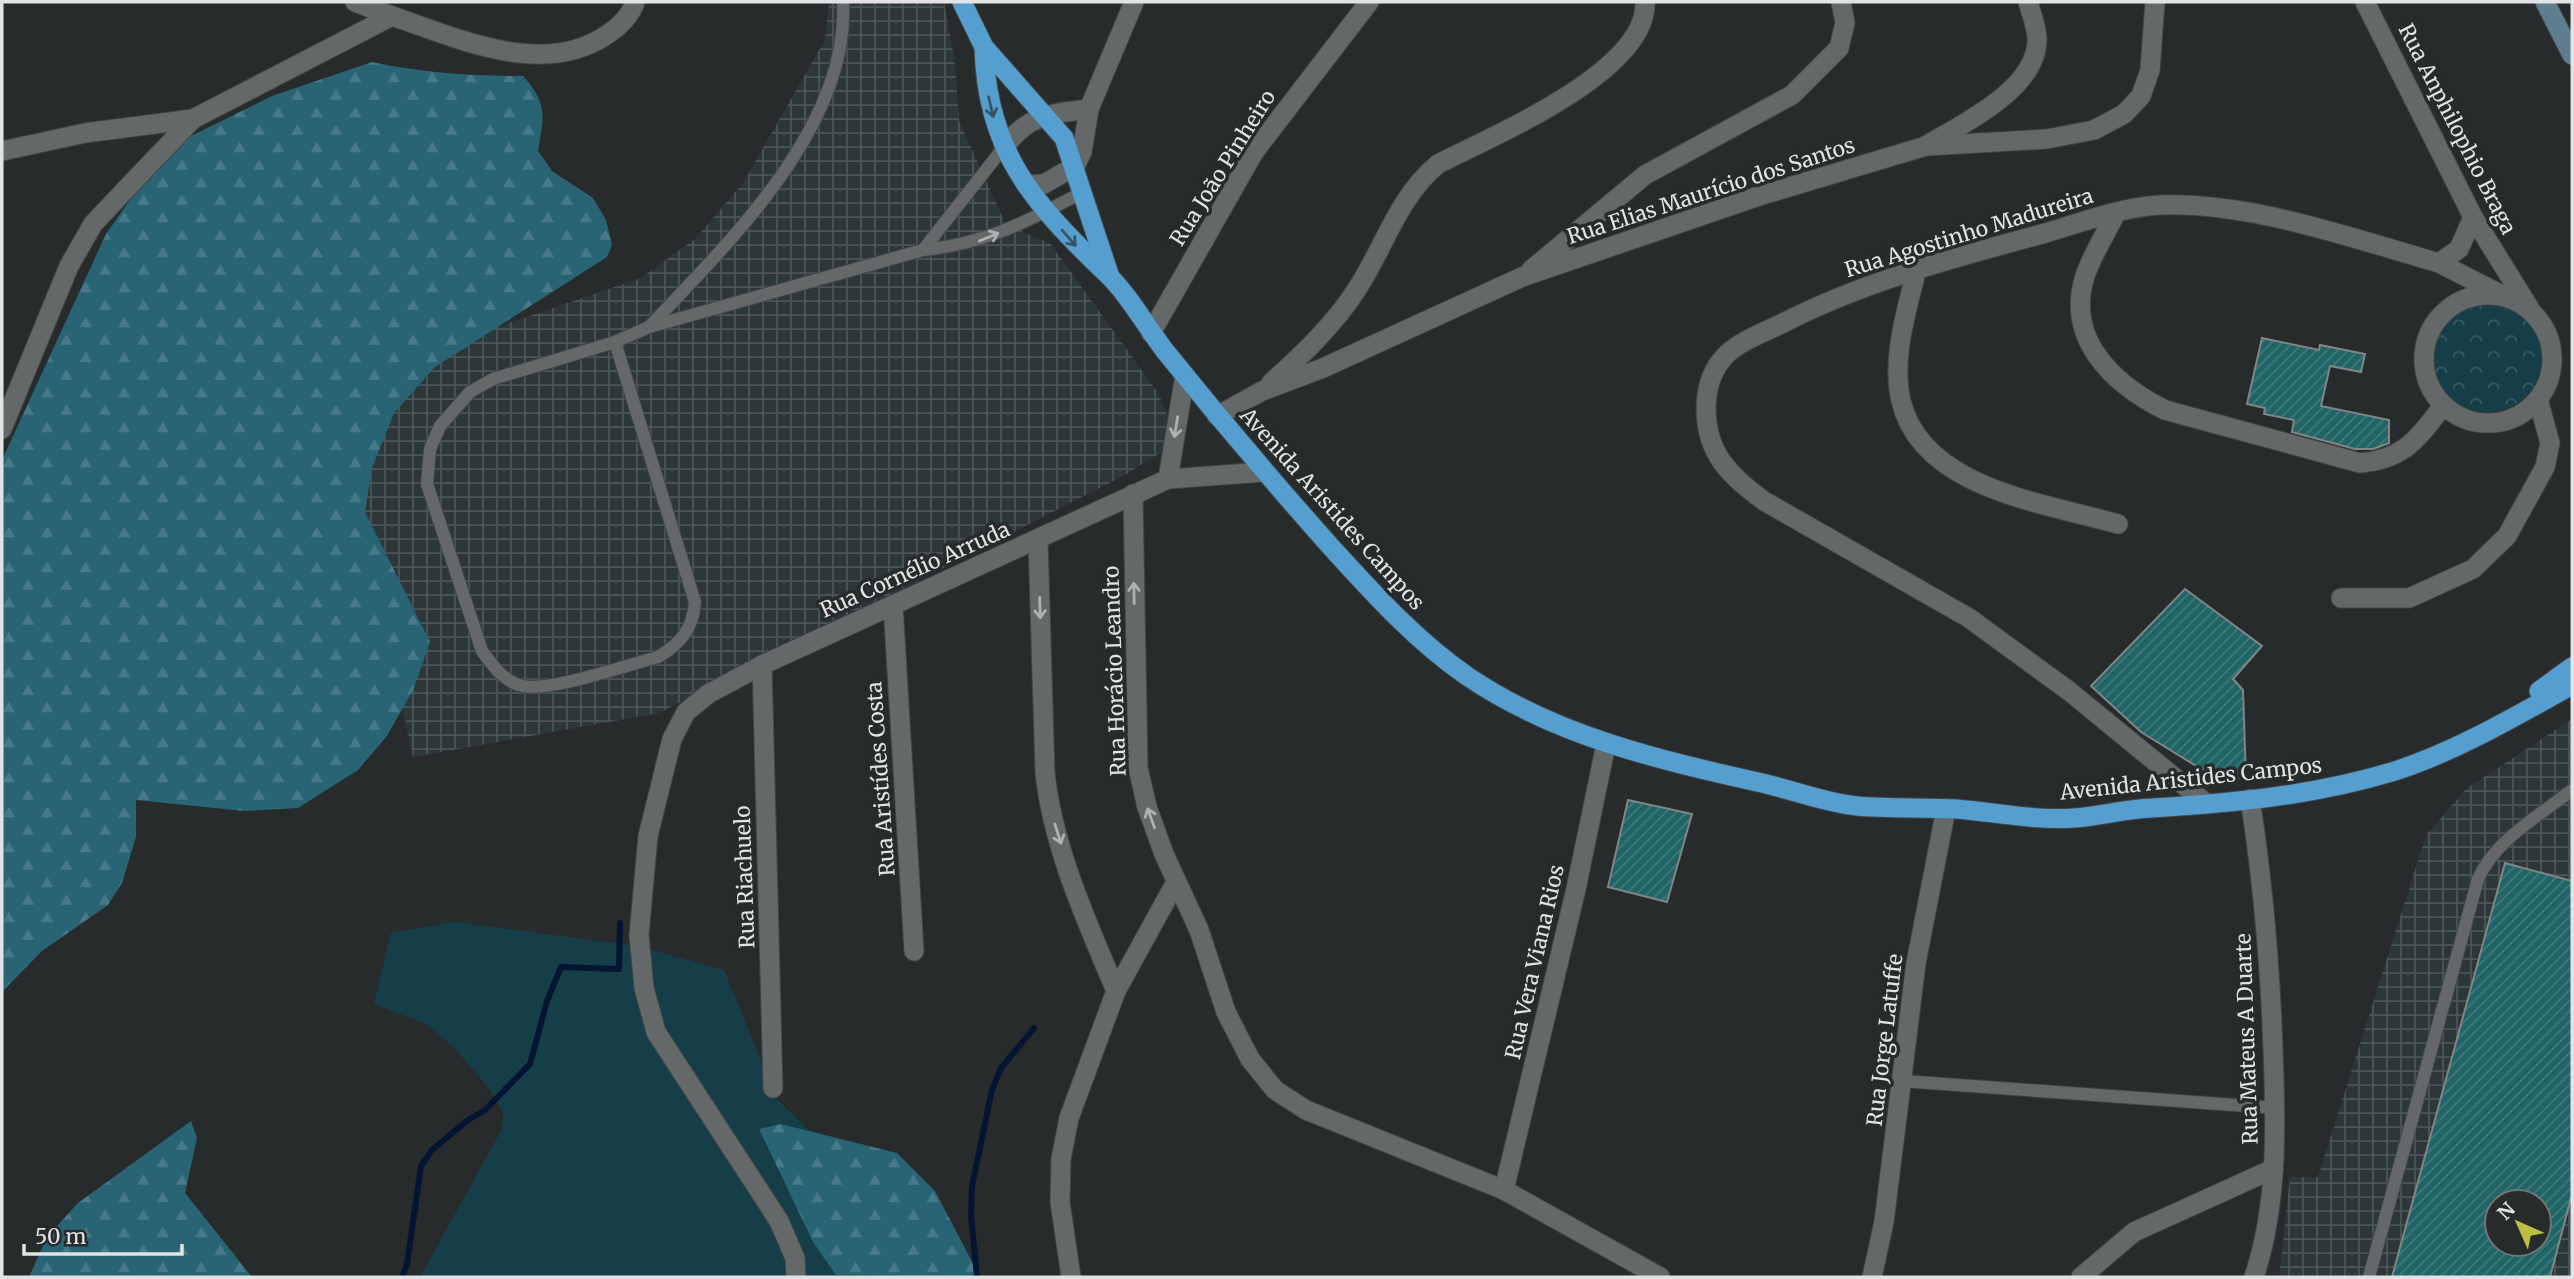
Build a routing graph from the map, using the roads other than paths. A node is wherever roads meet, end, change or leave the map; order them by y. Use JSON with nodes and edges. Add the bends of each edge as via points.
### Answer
{"nodes":[{"id":1,"x":355,"y":2,"type":"edge"},
{"id":2,"x":635,"y":2,"type":"edge"},
{"id":3,"x":842,"y":2,"type":"edge"},
{"id":4,"x":962,"y":2,"type":"edge"},
{"id":5,"x":1134,"y":2,"type":"edge"},
{"id":6,"x":1369,"y":2,"type":"edge"},
{"id":7,"x":1841,"y":2,"type":"edge"},
{"id":8,"x":2028,"y":2,"type":"edge"},
{"id":9,"x":2155,"y":2,"type":"edge"},
{"id":10,"x":2365,"y":2,"type":"edge"},
{"id":11,"x":2545,"y":2,"type":"edge"},
{"id":12,"x":1640,"y":4,"type":"edge"},
{"id":13,"x":392,"y":16,"type":"junction"},
{"id":14,"x":984,"y":47,"type":"junction"},
{"id":15,"x":2572,"y":55,"type":"edge"},
{"id":16,"x":1088,"y":108,"type":"junction"},
{"id":17,"x":1046,"y":114,"type":"junction"},
{"id":18,"x":193,"y":119,"type":"junction"},
{"id":19,"x":1926,"y":146,"type":"junction"},
{"id":20,"x":1004,"y":147,"type":"junction"},
{"id":21,"x":2,"y":151,"type":"edge"},
{"id":22,"x":1075,"y":166,"type":"junction"},
{"id":23,"x":1026,"y":185,"type":"junction"},
{"id":24,"x":1081,"y":193,"type":"junction"},
{"id":25,"x":1046,"y":212,"type":"junction"},
{"id":26,"x":2116,"y":213,"type":"junction"},
{"id":27,"x":2473,"y":217,"type":"junction"},
{"id":28,"x":923,"y":250,"type":"junction"},
{"id":29,"x":2439,"y":263,"type":"junction"},
{"id":30,"x":1917,"y":268,"type":"junction"},
{"id":31,"x":1109,"y":275,"type":"junction"},
{"id":32,"x":1522,"y":277,"type":"junction"},
{"id":33,"x":2504,"y":296,"type":"junction"},
{"id":34,"x":2532,"y":312,"type":"junction"},
{"id":35,"x":649,"y":327,"type":"junction"},
{"id":36,"x":1151,"y":333,"type":"junction"},
{"id":37,"x":615,"y":342,"type":"junction"},
{"id":38,"x":1185,"y":375,"type":"junction"},
{"id":39,"x":1262,"y":391,"type":"junction"},
{"id":40,"x":2538,"y":400,"type":"junction"},
{"id":41,"x":2444,"y":406,"type":"junction"},
{"id":42,"x":6,"y":407,"type":"edge"},
{"id":43,"x":1217,"y":416,"type":"junction"},
{"id":44,"x":2,"y":429,"type":"edge"},
{"id":45,"x":1264,"y":472,"type":"junction"},
{"id":46,"x":1168,"y":479,"type":"junction"},
{"id":47,"x":1133,"y":494,"type":"junction"},
{"id":48,"x":2118,"y":524,"type":"dead end"},
{"id":49,"x":1038,"y":540,"type":"junction"},
{"id":50,"x":2341,"y":598,"type":"dead end"},
{"id":51,"x":892,"y":604,"type":"junction"},
{"id":52,"x":762,"y":664,"type":"junction"},
{"id":53,"x":2572,"y":667,"type":"edge"},
{"id":54,"x":2572,"y":685,"type":"edge"},
{"id":55,"x":2466,"y":741,"type":"junction"},
{"id":56,"x":1606,"y":744,"type":"junction"},
{"id":57,"x":2572,"y":790,"type":"edge"},
{"id":58,"x":2250,"y":799,"type":"junction"},
{"id":59,"x":2207,"y":804,"type":"junction"},
{"id":60,"x":1946,"y":809,"type":"junction"},
{"id":61,"x":1176,"y":882,"type":"junction"},
{"id":62,"x":915,"y":951,"type":"dead end"},
{"id":63,"x":1116,"y":991,"type":"junction"},
{"id":64,"x":1902,"y":1082,"type":"junction"},
{"id":65,"x":773,"y":1088,"type":"dead end"},
{"id":66,"x":2276,"y":1108,"type":"junction"},
{"id":67,"x":2273,"y":1169,"type":"junction"},
{"id":68,"x":1504,"y":1190,"type":"junction"},
{"id":69,"x":796,"y":1277,"type":"edge"},
{"id":70,"x":1071,"y":1277,"type":"edge"},
{"id":71,"x":1660,"y":1277,"type":"edge"},
{"id":72,"x":1872,"y":1277,"type":"edge"},
{"id":73,"x":2081,"y":1277,"type":"edge"},
{"id":74,"x":2254,"y":1277,"type":"edge"},
{"id":75,"x":2369,"y":1277,"type":"edge"}],
"edges":[{"from":1,"to":13,"type":"street"},
{"from":2,"to":13,"type":"street","via":[[618,28],[569,53],[530,55],[470,43]]},
{"from":3,"to":35,"type":"lane","via":[[844,18],[834,67],[816,116],[783,175],[755,214]]},
{"from":4,"to":14,"type":"highway","name":"Avenida Aristides Campos"},
{"from":5,"to":16,"type":"street"},
{"from":6,"to":36,"type":"street","name":"Rua João Pinheiro","via":[[1254,152]]},
{"from":7,"to":32,"type":"street","via":[[1845,23],[1839,48],[1792,95],[1645,175]]},
{"from":8,"to":19,"type":"street","via":[[2037,39],[2034,58],[2023,77],[2004,96]]},
{"from":9,"to":19,"type":"street","name":"Rua Elias Maurício dos Santos","via":[[2150,70],[2141,96],[2124,114],[2094,130],[2047,139]]},
{"from":10,"to":27,"type":"street","name":"Rua Anphilophio Braga"},
{"from":11,"to":15,"type":"main road"},
{"from":12,"to":39,"type":"street","via":[[1627,44],[1594,79],[1420,178],[1350,299],[1302,355]]},
{"from":13,"to":18,"type":"street"},
{"from":14,"to":17,"type":"highway","name":"Avenida Aristides Campos"},
{"from":14,"to":20,"type":"highway","name":"Avenida Aristides Campos","one_way":true,"via":[[992,117]]},
{"from":16,"to":17,"type":"street"},
{"from":16,"to":22,"type":"street","via":[[1082,152]]},
{"from":17,"to":20,"type":"street","via":[[1023,125]]},
{"from":17,"to":22,"type":"highway","name":"Avenida Aristides Campos","via":[[1065,138]]},
{"from":18,"to":21,"type":"street","via":[[85,133]]},
{"from":18,"to":42,"type":"street","via":[[93,224],[69,266]]},
{"from":19,"to":32,"type":"street","name":"Rua Elias Maurício dos Santos","via":[[1759,196]]},
{"from":20,"to":23,"type":"highway","name":"Avenida Aristides Campos"},
{"from":20,"to":28,"type":"lane"},
{"from":22,"to":23,"type":"street","via":[[1044,184]]},
{"from":22,"to":24,"type":"highway","name":"Avenida Aristides Campos"},
{"from":23,"to":25,"type":"highway","name":"Avenida Aristides Campos"},
{"from":24,"to":25,"type":"lane"},
{"from":24,"to":31,"type":"highway","name":"Avenida Aristides Campos"},
{"from":28,"to":25,"type":"lane","one_way":true,"via":[[962,246]]},
{"from":25,"to":31,"type":"highway","name":"Avenida Aristides Campos","one_way":true,"via":[[1071,242]]},
{"from":26,"to":29,"type":"street","name":"Rua Agostinho Madureira","via":[[2191,204],[2316,226]]},
{"from":26,"to":30,"type":"street","name":"Rua Agostinho Madureira"},
{"from":26,"to":41,"type":"street","via":[[2086,275],[2081,321],[2107,372],[2147,401],[2165,410],[2360,463],[2384,461],[2402,453]]},
{"from":27,"to":29,"type":"street","via":[[2459,249]]},
{"from":27,"to":34,"type":"street","name":"Rua Anphilophio Braga"},
{"from":28,"to":35,"type":"lane"},
{"from":29,"to":33,"type":"street","name":"Rua Agostinho Madureira"},
{"from":30,"to":48,"type":"street","via":[[1900,343],[1899,370],[1901,400],[1914,433],[1933,456],[1958,474]]},
{"from":30,"to":59,"type":"street","name":"Rua Agostinho Madureira","via":[[1831,299],[1728,354],[1713,373],[1706,401],[1709,438],[1721,461],[1764,501],[1969,618],[2069,691]]},
{"from":31,"to":36,"type":"highway","name":"Avenida Aristides Campos"},
{"from":32,"to":39,"type":"street","name":"Rua Elias Maurício dos Santos"},
{"from":33,"to":34,"type":"street"},
{"from":33,"to":41,"type":"street","via":[[2480,295],[2457,303],[2438,318],[2427,339],[2423,363],[2429,387]]},
{"from":34,"to":40,"type":"street","via":[[2546,331],[2552,354],[2550,378]]},
{"from":35,"to":37,"type":"lane"},
{"from":36,"to":38,"type":"highway","name":"Avenida Aristides Campos"},
{"from":37,"to":37,"type":"lane","via":[[493,379],[470,392],[440,426],[429,449],[427,484],[482,651],[496,670],[523,686],[542,687],[658,657],[674,648],[694,620],[695,602]]},
{"from":38,"to":43,"type":"highway","name":"Avenida Aristides Campos"},
{"from":38,"to":46,"type":"street","one_way":true},
{"from":39,"to":43,"type":"street","name":"Rua Elias Maurício dos Santos"},
{"from":40,"to":41,"type":"street","via":[[2504,422],[2484,424],[2464,419]]},
{"from":40,"to":50,"type":"street","via":[[2550,443],[2545,467],[2507,536],[2473,569],[2409,598]]},
{"from":42,"to":44,"type":"street"},
{"from":43,"to":45,"type":"highway","name":"Avenida Aristides Campos"},
{"from":45,"to":46,"type":"street","name":"Rua Cornélio Arruda"},
{"from":45,"to":56,"type":"highway","name":"Avenida Aristides Campos","via":[[1390,611],[1468,677]]},
{"from":46,"to":47,"type":"street","name":"Rua Cornélio Arruda"},
{"from":47,"to":49,"type":"street","name":"Rua Cornélio Arruda"},
{"from":61,"to":47,"type":"street","name":"Rua Horácio Leandro","one_way":true,"via":[[1147,807],[1138,768]]},
{"from":49,"to":51,"type":"street","name":"Rua Cornélio Arruda"},
{"from":49,"to":63,"type":"street","one_way":true,"via":[[1048,806],[1085,918]]},
{"from":51,"to":52,"type":"street","name":"Rua Cornélio Arruda"},
{"from":51,"to":62,"type":"street","name":"Rua Aristídes Costa"},
{"from":52,"to":65,"type":"street","name":"Rua Riachuelo"},
{"from":52,"to":69,"type":"street","name":"Rua Cornélio Arruda","via":[[686,712],[672,738],[648,836],[639,935],[644,988],[656,1032],[779,1221],[795,1258]]},
{"from":53,"to":55,"type":"highway","name":"Avenida Aristides Campos"},
{"from":54,"to":55,"type":"highway","name":"Avenida Aristides Campos"},
{"from":55,"to":58,"type":"highway","name":"Avenida Aristides Campos","via":[[2399,770],[2324,790]]},
{"from":56,"to":60,"type":"highway","name":"Avenida Aristides Campos","via":[[1852,806]]},
{"from":56,"to":68,"type":"street","name":"Rua Vera Viana Rios"},
{"from":57,"to":75,"type":"lane","via":[[2502,845],[2477,879]]},
{"from":58,"to":59,"type":"highway","name":"Avenida Aristides Campos"},
{"from":58,"to":66,"type":"street","name":"Rua Mateus A Duarte","via":[[2271,980]]},
{"from":59,"to":60,"type":"highway","name":"Avenida Aristides Campos","via":[[2119,809],[2072,818]]},
{"from":60,"to":64,"type":"street","name":"Rua Jorge Latuffe","via":[[1916,963]]},
{"from":61,"to":63,"type":"street"},
{"from":61,"to":68,"type":"street","name":"Rua Horácio Leandro","via":[[1199,930],[1226,1012],[1250,1059],[1275,1090],[1306,1110]]},
{"from":63,"to":70,"type":"street","via":[[1069,1118],[1061,1159],[1060,1202]]},
{"from":64,"to":66,"type":"lane"},
{"from":64,"to":72,"type":"street","name":"Rua Jorge Latuffe"},
{"from":66,"to":67,"type":"street","name":"Rua Mateus A Duarte"},
{"from":67,"to":73,"type":"street","via":[[2134,1232]]},
{"from":67,"to":74,"type":"street","name":"Rua Mateus A Duarte","via":[[2266,1230]]},
{"from":68,"to":71,"type":"street","name":"Rua Horácio Leandro"}]}
